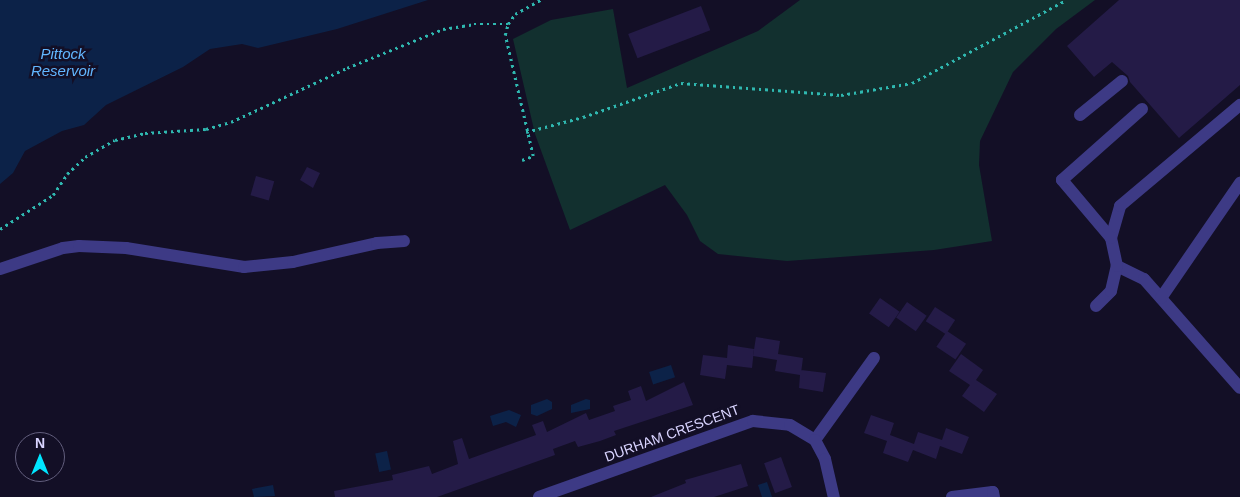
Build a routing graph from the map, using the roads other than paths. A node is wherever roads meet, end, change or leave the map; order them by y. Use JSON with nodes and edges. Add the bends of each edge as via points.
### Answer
{"nodes":[{"id":1,"x":1122,"y":81,"type":"dead end"},
{"id":2,"x":1240,"y":105,"type":"edge"},
{"id":3,"x":1142,"y":109,"type":"dead end"},
{"id":4,"x":1080,"y":116,"type":"dead end"},
{"id":5,"x":1240,"y":184,"type":"edge"},
{"id":6,"x":1111,"y":238,"type":"junction"},
{"id":7,"x":404,"y":241,"type":"dead end"},
{"id":8,"x":1117,"y":266,"type":"junction"},
{"id":9,"x":0,"y":268,"type":"edge"},
{"id":10,"x":1162,"y":298,"type":"junction"},
{"id":11,"x":1096,"y":306,"type":"dead end"},
{"id":12,"x":874,"y":358,"type":"dead end"},
{"id":13,"x":1239,"y":386,"type":"edge"},
{"id":14,"x":815,"y":440,"type":"junction"},
{"id":15,"x":539,"y":497,"type":"edge"},
{"id":16,"x":834,"y":497,"type":"edge"},
{"id":17,"x":952,"y":497,"type":"edge"},
{"id":18,"x":994,"y":497,"type":"edge"}],
"edges":[{"from":1,"to":4,"type":"street"},
{"from":2,"to":6,"type":"street","via":[[1120,206]]},
{"from":3,"to":6,"type":"street","via":[[1062,180]]},
{"from":5,"to":10,"type":"street"},
{"from":6,"to":8,"type":"street"},
{"from":7,"to":9,"type":"street","via":[[376,243],[293,262],[244,267],[126,248],[78,246]]},
{"from":8,"to":10,"type":"street","via":[[1144,279]]},
{"from":8,"to":11,"type":"street","via":[[1111,291]]},
{"from":10,"to":13,"type":"street"},
{"from":12,"to":14,"type":"street"},
{"from":14,"to":15,"type":"street","name":"DURHAM CRESCENT","via":[[790,426],[753,421]]},
{"from":14,"to":16,"type":"street","via":[[825,459]]},
{"from":17,"to":18,"type":"street","via":[[993,492]]}]}
